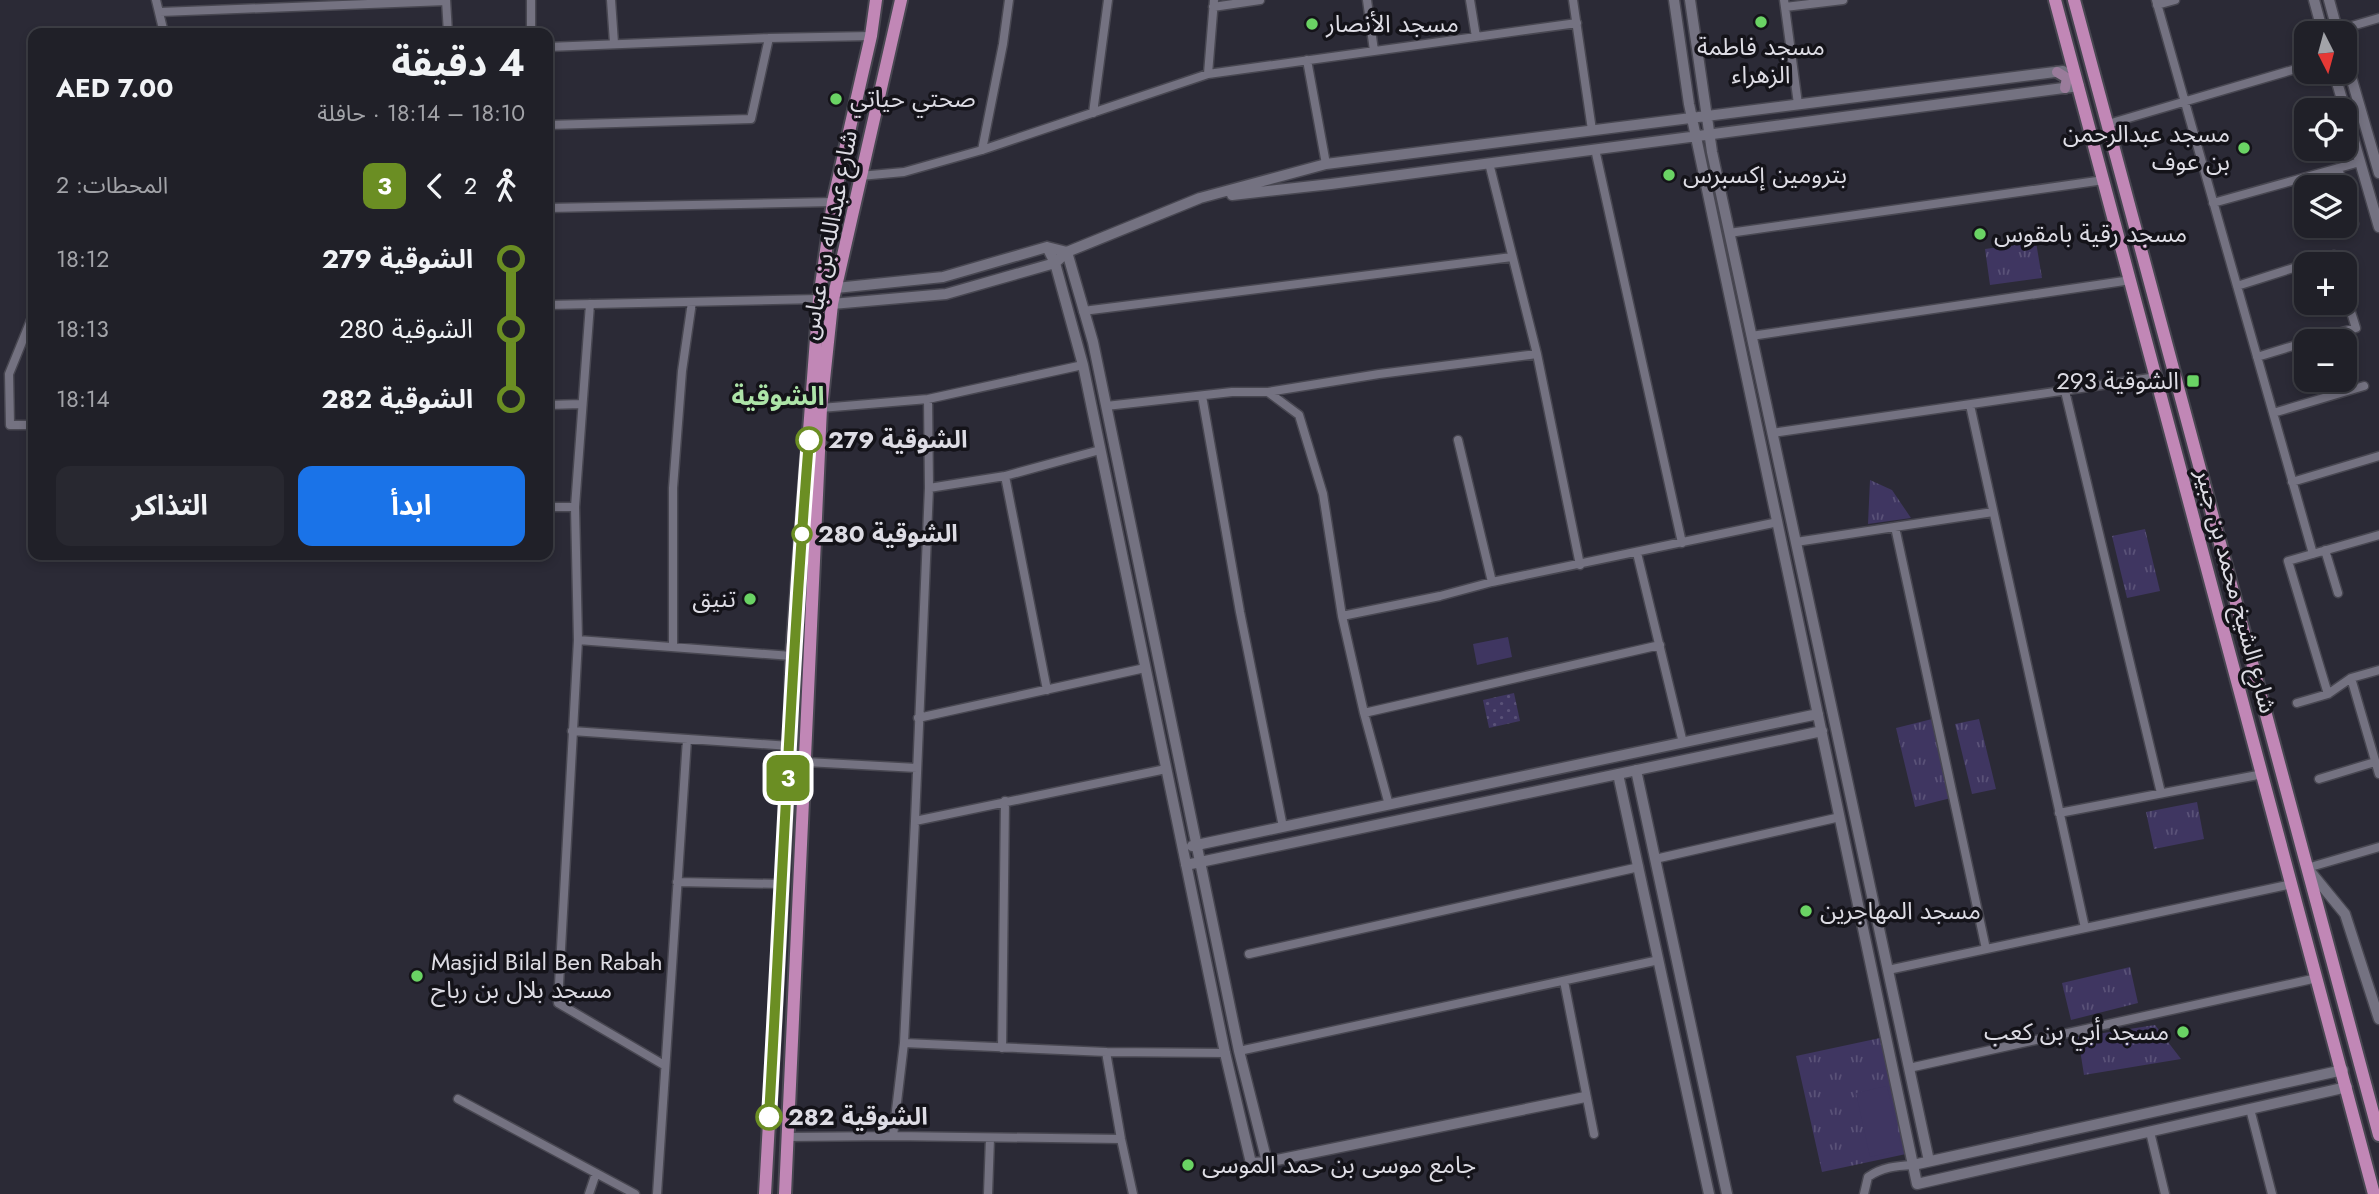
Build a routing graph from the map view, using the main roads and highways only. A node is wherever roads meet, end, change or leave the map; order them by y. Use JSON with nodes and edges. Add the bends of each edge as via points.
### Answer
{"nodes":[{"id":1,"x":876,"y":0,"type":"edge"},
{"id":2,"x":901,"y":0,"type":"edge"},
{"id":3,"x":2054,"y":0,"type":"edge"},
{"id":4,"x":2076,"y":1,"type":"edge"},
{"id":5,"x":2057,"y":72,"type":"road end"},
{"id":6,"x":2065,"y":88,"type":"road end"},
{"id":7,"x":2224,"y":558,"type":"junction"},
{"id":8,"x":2207,"y":562,"type":"junction"},
{"id":9,"x":2379,"y":1135,"type":"edge"},
{"id":10,"x":765,"y":1194,"type":"edge"},
{"id":11,"x":785,"y":1194,"type":"edge"},
{"id":12,"x":2374,"y":1194,"type":"edge"}],
"edges":[{"from":1,"to":10,"type":"main road","name":"شارع عبدالله بن عباس","via":[[833,202],[819,299],[792,656]]},
{"from":2,"to":11,"type":"main road","name":"شارع عبدالله بن عباس","via":[[832,304],[821,408]]},
{"from":3,"to":8,"type":"main road","name":"شارع الشيخ محمد بن جبير"},
{"from":4,"to":7,"type":"main road","name":"شارع الشيخ محمد بن جبير"},
{"from":5,"to":6,"type":"main road","via":[[2067,78]]},
{"from":7,"to":8,"type":"main road"},
{"from":7,"to":9,"type":"main road","name":"شارع الشيخ محمد بن جبير"},
{"from":8,"to":12,"type":"main road","name":"شارع الشيخ محمد بن جبير"}]}
